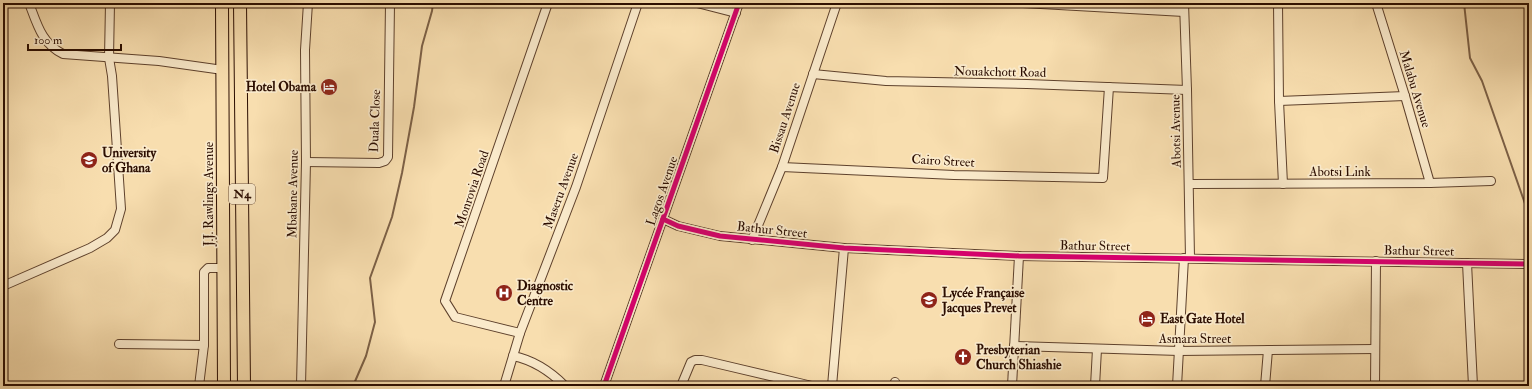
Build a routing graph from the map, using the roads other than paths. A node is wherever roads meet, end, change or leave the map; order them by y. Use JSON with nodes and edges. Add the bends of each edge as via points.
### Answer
{"nodes":[{"id":1,"x":29,"y":3,"type":"edge"},
{"id":2,"x":110,"y":3,"type":"edge"},
{"id":3,"x":222,"y":3,"type":"edge"},
{"id":4,"x":240,"y":3,"type":"edge"},
{"id":5,"x":308,"y":3,"type":"edge"},
{"id":6,"x":390,"y":3,"type":"edge"},
{"id":7,"x":548,"y":3,"type":"edge"},
{"id":8,"x":638,"y":3,"type":"edge"},
{"id":9,"x":697,"y":3,"type":"edge"},
{"id":10,"x":739,"y":3,"type":"edge"},
{"id":11,"x":837,"y":3,"type":"edge"},
{"id":12,"x":1023,"y":3,"type":"edge"},
{"id":13,"x":1278,"y":3,"type":"edge"},
{"id":14,"x":1376,"y":3,"type":"edge"},
{"id":15,"x":1184,"y":7,"type":"edge"},
{"id":16,"x":736,"y":13,"type":"junction"},
{"id":17,"x":109,"y":58,"type":"junction"},
{"id":18,"x":223,"y":70,"type":"junction"},
{"id":19,"x":813,"y":74,"type":"junction"},
{"id":20,"x":1109,"y":87,"type":"junction"},
{"id":21,"x":1187,"y":90,"type":"junction"},
{"id":22,"x":1405,"y":96,"type":"junction"},
{"id":23,"x":1279,"y":100,"type":"junction"},
{"id":24,"x":306,"y":162,"type":"junction"},
{"id":25,"x":782,"y":167,"type":"junction"},
{"id":26,"x":1491,"y":181,"type":"dead end"},
{"id":27,"x":1430,"y":183,"type":"junction"},
{"id":28,"x":1189,"y":184,"type":"junction"},
{"id":29,"x":1283,"y":184,"type":"junction"},
{"id":30,"x":664,"y":218,"type":"junction"},
{"id":31,"x":752,"y":240,"type":"junction"},
{"id":32,"x":844,"y":248,"type":"junction"},
{"id":33,"x":1019,"y":256,"type":"junction"},
{"id":34,"x":1187,"y":258,"type":"junction"},
{"id":35,"x":1376,"y":261,"type":"junction"},
{"id":36,"x":1467,"y":263,"type":"junction"},
{"id":37,"x":1529,"y":264,"type":"edge"},
{"id":38,"x":222,"y":268,"type":"junction"},
{"id":39,"x":3,"y":286,"type":"edge"},
{"id":40,"x":520,"y":333,"type":"junction"},
{"id":41,"x":120,"y":344,"type":"dead end"},
{"id":42,"x":204,"y":346,"type":"junction"},
{"id":43,"x":1014,"y":346,"type":"junction"},
{"id":44,"x":1097,"y":349,"type":"junction"},
{"id":45,"x":1375,"y":349,"type":"junction"},
{"id":46,"x":1268,"y":350,"type":"junction"},
{"id":47,"x":1179,"y":352,"type":"junction"},
{"id":48,"x":513,"y":356,"type":"junction"},
{"id":49,"x":199,"y":386,"type":"edge"},
{"id":50,"x":224,"y":386,"type":"edge"},
{"id":51,"x":244,"y":386,"type":"edge"},
{"id":52,"x":301,"y":386,"type":"edge"},
{"id":53,"x":504,"y":386,"type":"edge"},
{"id":54,"x":565,"y":386,"type":"edge"},
{"id":55,"x":604,"y":386,"type":"edge"},
{"id":56,"x":681,"y":386,"type":"edge"},
{"id":57,"x":812,"y":386,"type":"edge"},
{"id":58,"x":832,"y":386,"type":"edge"},
{"id":59,"x":1012,"y":386,"type":"edge"},
{"id":60,"x":1095,"y":386,"type":"edge"},
{"id":61,"x":1177,"y":386,"type":"edge"},
{"id":62,"x":1265,"y":386,"type":"edge"},
{"id":63,"x":1375,"y":386,"type":"edge"},
{"id":64,"x":1473,"y":386,"type":"edge"}],
"edges":[{"from":1,"to":17,"type":"street","via":[[41,33],[54,50],[63,54]]},
{"from":2,"to":17,"type":"street"},
{"from":3,"to":18,"type":"highway","name":"J.J. Rawlings Avenue","number":"N4"},
{"from":4,"to":51,"type":"highway","number":"N4"},
{"from":5,"to":24,"type":"street","name":"Mbabane Avenue","via":[[305,50]]},
{"from":6,"to":24,"type":"street","name":"Duala Close","via":[[388,157],[379,163]]},
{"from":7,"to":40,"type":"street","name":"Monrovia Road","via":[[446,301],[455,317]]},
{"from":8,"to":40,"type":"street","name":"Maseru Avenue","via":[[576,187]]},
{"from":9,"to":16,"type":"street"},
{"from":10,"to":16,"type":"street","name":"Lagos Avenue"},
{"from":11,"to":19,"type":"street","name":"Bissau Avenue"},
{"from":12,"to":15,"type":"street"},
{"from":13,"to":23,"type":"street"},
{"from":14,"to":22,"type":"street","name":"Malabu Avenue"},
{"from":15,"to":21,"type":"street","name":"Abotsi Avenue"},
{"from":16,"to":30,"type":"street","name":"Lagos Avenue"},
{"from":17,"to":18,"type":"street","via":[[159,61]]},
{"from":17,"to":39,"type":"street","via":[[121,209],[115,230],[108,238],[90,248]]},
{"from":18,"to":38,"type":"highway","name":"J.J. Rawlings Avenue","number":"N4"},
{"from":19,"to":20,"type":"street","name":"Nouakchott Road","via":[[886,80]]},
{"from":19,"to":25,"type":"street","name":"Bissau Avenue"},
{"from":20,"to":21,"type":"street","name":"Nouakchott Road"},
{"from":20,"to":25,"type":"street","name":"Cairo Street","via":[[1103,178],[954,175]]},
{"from":21,"to":28,"type":"street","name":"Abotsi Avenue"},
{"from":22,"to":23,"type":"street"},
{"from":22,"to":27,"type":"street","name":"Malabu Avenue"},
{"from":23,"to":29,"type":"street"},
{"from":24,"to":52,"type":"street","name":"Mbabane Avenue"},
{"from":25,"to":31,"type":"street","name":"Bissau Avenue"},
{"from":26,"to":27,"type":"street","name":"Abotsi Link"},
{"from":27,"to":29,"type":"street","name":"Abotsi Link"},
{"from":28,"to":29,"type":"street","name":"Abotsi Link"},
{"from":28,"to":34,"type":"street","name":"Abotsi Avenue"},
{"from":30,"to":31,"type":"street","name":"Bathur Street","via":[[678,226]]},
{"from":30,"to":55,"type":"street","name":"Lagos Avenue"},
{"from":31,"to":32,"type":"street","name":"Bathur Street"},
{"from":32,"to":33,"type":"street","name":"Bathur Street"},
{"from":32,"to":58,"type":"street"},
{"from":33,"to":34,"type":"street","name":"Bathur Street"},
{"from":33,"to":43,"type":"street"},
{"from":34,"to":35,"type":"street","name":"Bathur Street"},
{"from":34,"to":47,"type":"street","name":"Abotsi Avenue"},
{"from":35,"to":36,"type":"street","name":"Bathur Street"},
{"from":35,"to":45,"type":"street"},
{"from":36,"to":37,"type":"street","name":"Bathur Street"},
{"from":36,"to":64,"type":"street"},
{"from":38,"to":42,"type":"street","via":[[208,268],[204,272]]},
{"from":38,"to":50,"type":"highway","name":"J.J. Rawlings Avenue","number":"N4"},
{"from":40,"to":48,"type":"street","name":"Maseru Avenue"},
{"from":41,"to":42,"type":"street"},
{"from":42,"to":49,"type":"street"},
{"from":43,"to":44,"type":"street","name":"Asmara Street"},
{"from":43,"to":59,"type":"street"},
{"from":44,"to":47,"type":"street","name":"Asmara Street"},
{"from":44,"to":60,"type":"street"},
{"from":45,"to":46,"type":"street","name":"Asmara Street"},
{"from":45,"to":63,"type":"street"},
{"from":46,"to":47,"type":"street","name":"Asmara Street"},
{"from":46,"to":62,"type":"street"},
{"from":47,"to":61,"type":"street","name":"Abotsi Avenue"},
{"from":48,"to":53,"type":"street","name":"Maseru Avenue"},
{"from":48,"to":54,"type":"street","via":[[539,366],[557,377]]},
{"from":56,"to":57,"type":"street","via":[[691,362],[695,360]]}]}
